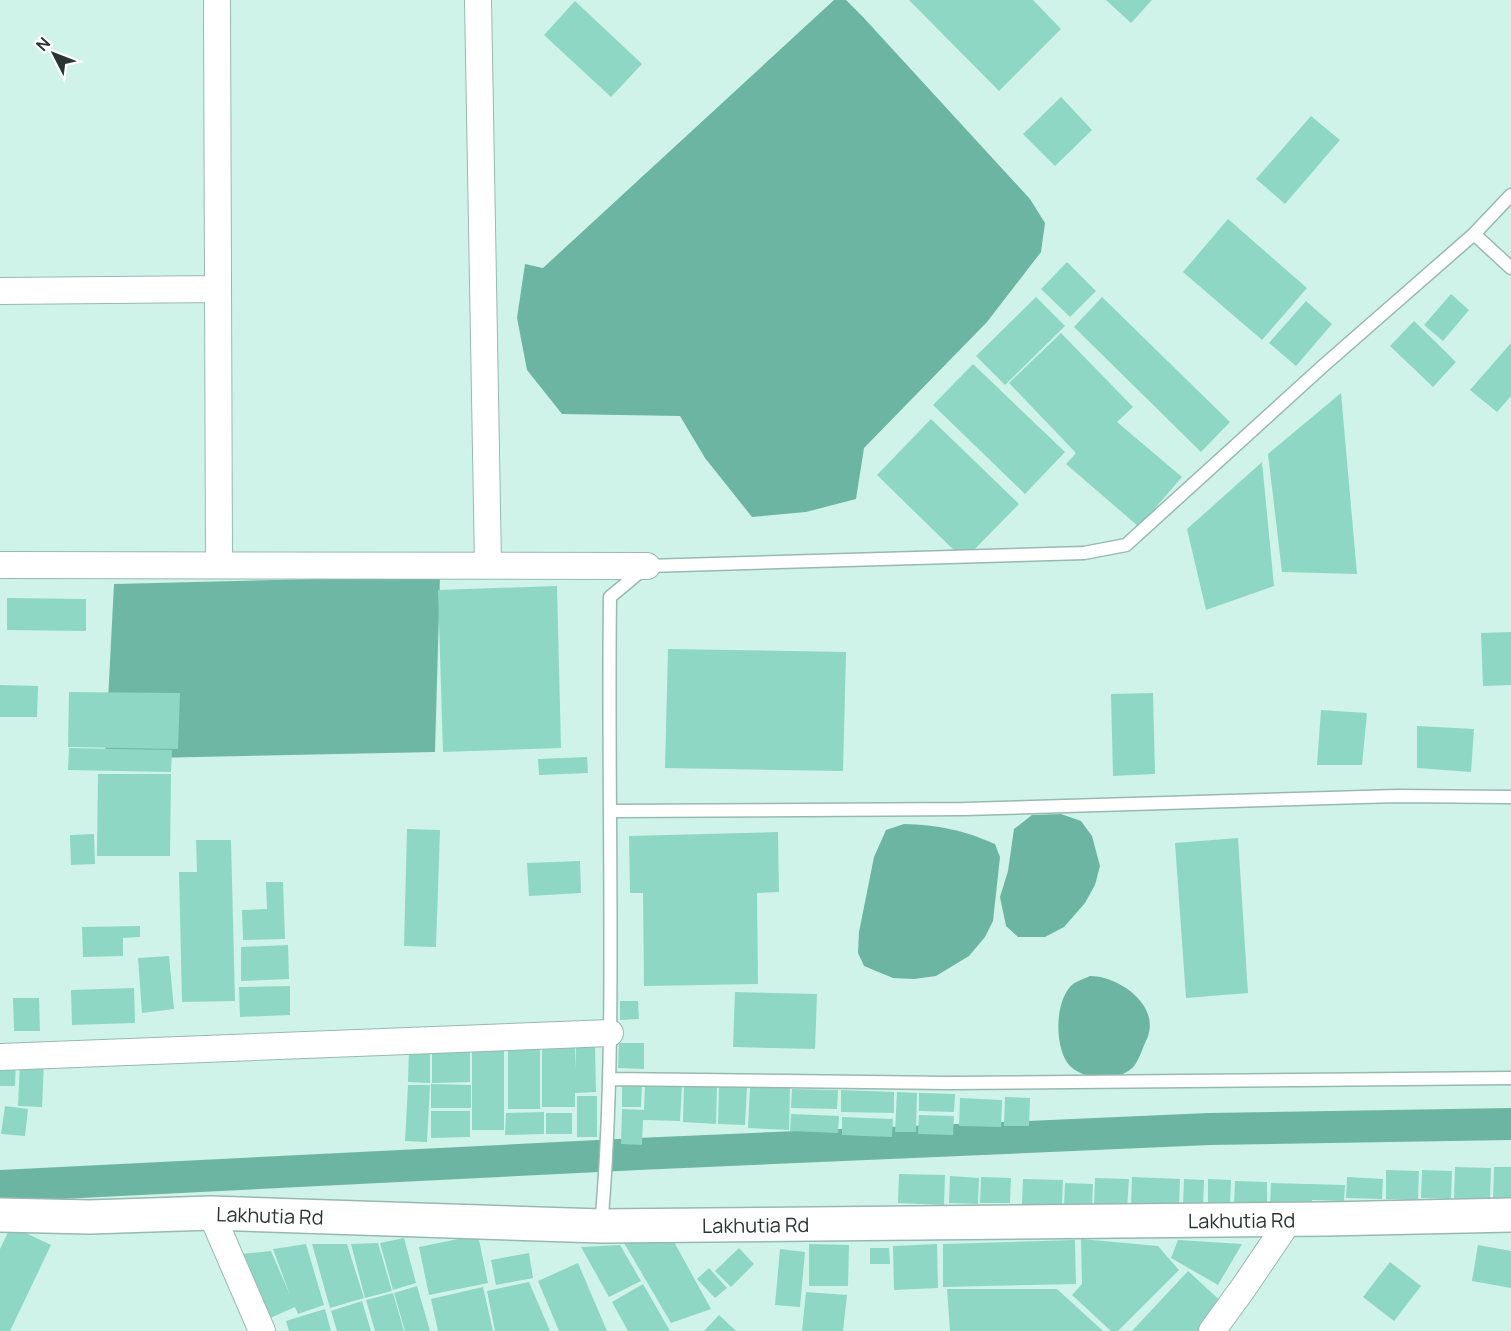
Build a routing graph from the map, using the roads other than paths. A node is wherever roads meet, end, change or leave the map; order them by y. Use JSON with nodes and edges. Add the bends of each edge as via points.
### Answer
{"nodes":[{"id":1,"x":217,"y":0,"type":"edge"},
{"id":2,"x":478,"y":0,"type":"edge"},
{"id":3,"x":1511,"y":195,"type":"edge"},
{"id":4,"x":1474,"y":234,"type":"junction"},
{"id":5,"x":1511,"y":268,"type":"edge"},
{"id":6,"x":218,"y":289,"type":"junction"},
{"id":7,"x":0,"y":291,"type":"edge"},
{"id":8,"x":0,"y":565,"type":"edge"},
{"id":9,"x":219,"y":565,"type":"junction"},
{"id":10,"x":488,"y":565,"type":"junction"},
{"id":11,"x":647,"y":566,"type":"junction"},
{"id":12,"x":1511,"y":797,"type":"edge"},
{"id":13,"x":610,"y":812,"type":"junction"},
{"id":14,"x":610,"y":1033,"type":"junction"},
{"id":15,"x":0,"y":1057,"type":"edge"},
{"id":16,"x":609,"y":1078,"type":"junction"},
{"id":17,"x":1511,"y":1078,"type":"edge"},
{"id":18,"x":211,"y":1213,"type":"junction"},
{"id":19,"x":0,"y":1215,"type":"edge"},
{"id":20,"x":1511,"y":1215,"type":"edge"},
{"id":21,"x":1290,"y":1219,"type":"junction"},
{"id":22,"x":601,"y":1226,"type":"junction"},
{"id":23,"x":262,"y":1331,"type":"edge"},
{"id":24,"x":1212,"y":1331,"type":"edge"}],
"edges":[{"from":1,"to":6,"type":"street"},
{"from":2,"to":10,"type":"street"},
{"from":3,"to":4,"type":"lane"},
{"from":4,"to":5,"type":"lane"},
{"from":4,"to":11,"type":"lane","via":[[1126,545],[1084,553]]},
{"from":6,"to":7,"type":"street"},
{"from":6,"to":9,"type":"street"},
{"from":8,"to":9,"type":"street"},
{"from":9,"to":10,"type":"street"},
{"from":10,"to":11,"type":"street"},
{"from":11,"to":13,"type":"lane","via":[[610,597]]},
{"from":12,"to":13,"type":"lane"},
{"from":13,"to":14,"type":"lane"},
{"from":14,"to":15,"type":"street"},
{"from":14,"to":16,"type":"lane"},
{"from":16,"to":17,"type":"lane","via":[[949,1083]]},
{"from":16,"to":22,"type":"lane"},
{"from":18,"to":19,"type":"street","name":"Lakhutia Rd"},
{"from":18,"to":22,"type":"street","name":"Lakhutia Rd"},
{"from":18,"to":23,"type":"street"},
{"from":20,"to":21,"type":"street","name":"Lakhutia Rd"},
{"from":21,"to":22,"type":"street","name":"Lakhutia Rd"},
{"from":21,"to":24,"type":"street"}]}
